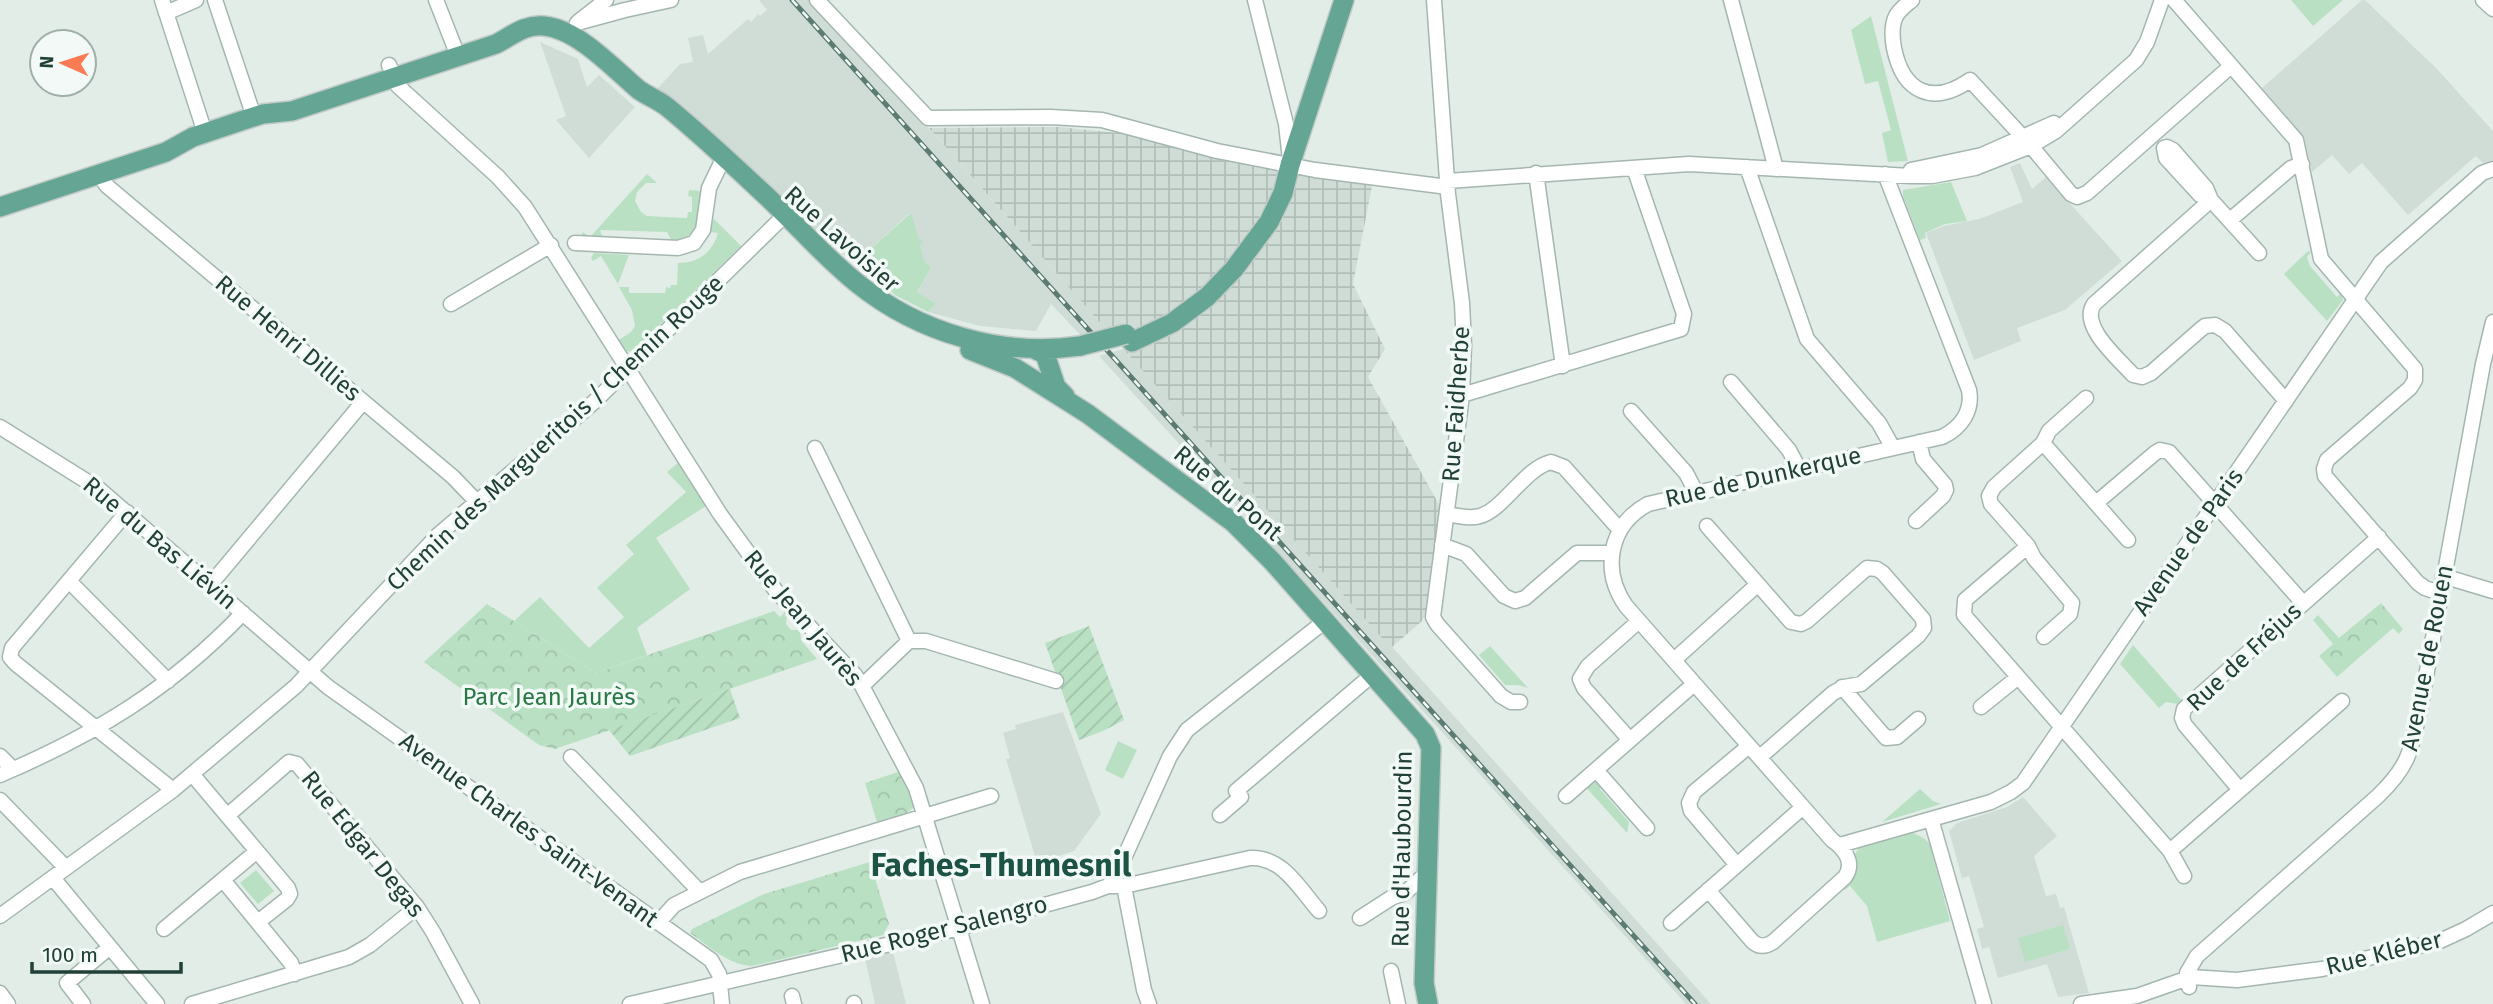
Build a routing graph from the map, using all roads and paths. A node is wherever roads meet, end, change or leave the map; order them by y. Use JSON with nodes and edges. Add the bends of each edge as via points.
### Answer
{"nodes":[{"id":1,"x":195,"y":0,"type":"edge"},
{"id":2,"x":215,"y":0,"type":"edge"},
{"id":3,"x":436,"y":0,"type":"edge"},
{"id":4,"x":606,"y":0,"type":"edge"},
{"id":5,"x":671,"y":0,"type":"edge"},
{"id":6,"x":817,"y":0,"type":"edge"},
{"id":7,"x":1255,"y":0,"type":"edge"},
{"id":8,"x":1344,"y":0,"type":"edge"},
{"id":9,"x":1434,"y":0,"type":"edge"},
{"id":10,"x":1731,"y":0,"type":"edge"},
{"id":11,"x":1912,"y":0,"type":"edge"},
{"id":12,"x":2162,"y":0,"type":"edge"},
{"id":13,"x":2174,"y":0,"type":"edge"},
{"id":14,"x":2483,"y":0,"type":"edge"},
{"id":15,"x":164,"y":7,"type":"edge"},
{"id":16,"x":2493,"y":9,"type":"edge"},
{"id":17,"x":573,"y":29,"type":"junction"},
{"id":18,"x":456,"y":50,"type":"junction"},
{"id":19,"x":2231,"y":66,"type":"junction"},
{"id":20,"x":391,"y":71,"type":"junction"},
{"id":21,"x":258,"y":115,"type":"junction"},
{"id":22,"x":199,"y":135,"type":"junction"},
{"id":23,"x":2027,"y":142,"type":"junction"},
{"id":24,"x":721,"y":162,"type":"junction"},
{"id":25,"x":2302,"y":164,"type":"junction"},
{"id":26,"x":1290,"y":165,"type":"junction"},
{"id":27,"x":1747,"y":167,"type":"junction"},
{"id":28,"x":1633,"y":168,"type":"junction"},
{"id":29,"x":1776,"y":169,"type":"junction"},
{"id":30,"x":2493,"y":169,"type":"edge"},
{"id":31,"x":1536,"y":173,"type":"junction"},
{"id":32,"x":99,"y":174,"type":"junction"},
{"id":33,"x":1891,"y":174,"type":"junction"},
{"id":34,"x":1448,"y":184,"type":"junction"},
{"id":35,"x":0,"y":194,"type":"edge"},
{"id":36,"x":0,"y":207,"type":"edge"},
{"id":37,"x":783,"y":217,"type":"junction"},
{"id":38,"x":2230,"y":219,"type":"junction"},
{"id":39,"x":575,"y":243,"type":"dead end"},
{"id":40,"x":551,"y":245,"type":"junction"},
{"id":41,"x":2259,"y":253,"type":"dead end"},
{"id":42,"x":2355,"y":300,"type":"junction"},
{"id":43,"x":451,"y":304,"type":"dead end"},
{"id":44,"x":2493,"y":322,"type":"edge"},
{"id":45,"x":1129,"y":338,"type":"junction"},
{"id":46,"x":943,"y":339,"type":"junction"},
{"id":47,"x":1081,"y":351,"type":"junction"},
{"id":48,"x":1041,"y":355,"type":"junction"},
{"id":49,"x":1563,"y":366,"type":"junction"},
{"id":50,"x":628,"y":370,"type":"junction"},
{"id":51,"x":1731,"y":382,"type":"dead end"},
{"id":52,"x":1050,"y":390,"type":"junction"},
{"id":53,"x":1462,"y":396,"type":"junction"},
{"id":54,"x":2086,"y":398,"type":"dead end"},
{"id":55,"x":1070,"y":399,"type":"junction"},
{"id":56,"x":2286,"y":401,"type":"junction"},
{"id":57,"x":363,"y":402,"type":"junction"},
{"id":58,"x":1631,"y":411,"type":"dead end"},
{"id":59,"x":1088,"y":414,"type":"junction"},
{"id":60,"x":0,"y":427,"type":"edge"},
{"id":61,"x":1919,"y":442,"type":"junction"},
{"id":62,"x":2043,"y":443,"type":"junction"},
{"id":63,"x":815,"y":448,"type":"dead end"},
{"id":64,"x":1893,"y":448,"type":"junction"},
{"id":65,"x":1799,"y":469,"type":"junction"},
{"id":66,"x":1696,"y":492,"type":"junction"},
{"id":67,"x":477,"y":502,"type":"junction"},
{"id":68,"x":2096,"y":503,"type":"junction"},
{"id":69,"x":2215,"y":503,"type":"junction"},
{"id":70,"x":127,"y":512,"type":"junction"},
{"id":71,"x":1447,"y":514,"type":"junction"},
{"id":72,"x":1916,"y":521,"type":"dead end"},
{"id":73,"x":1707,"y":526,"type":"dead end"},
{"id":74,"x":1620,"y":530,"type":"junction"},
{"id":75,"x":2379,"y":537,"type":"junction"},
{"id":76,"x":2128,"y":540,"type":"dead end"},
{"id":77,"x":1442,"y":545,"type":"junction"},
{"id":78,"x":2028,"y":546,"type":"junction"},
{"id":79,"x":1612,"y":553,"type":"junction"},
{"id":80,"x":2443,"y":576,"type":"junction"},
{"id":81,"x":69,"y":581,"type":"junction"},
{"id":82,"x":210,"y":585,"type":"junction"},
{"id":83,"x":1757,"y":585,"type":"junction"},
{"id":84,"x":2493,"y":591,"type":"edge"},
{"id":85,"x":2440,"y":593,"type":"junction"},
{"id":86,"x":2303,"y":603,"type":"junction"},
{"id":87,"x":243,"y":613,"type":"junction"},
{"id":88,"x":1325,"y":621,"type":"junction"},
{"id":89,"x":1639,"y":621,"type":"junction"},
{"id":90,"x":2044,"y":637,"type":"dead end"},
{"id":91,"x":909,"y":641,"type":"junction"},
{"id":92,"x":1674,"y":660,"type":"junction"},
{"id":93,"x":310,"y":672,"type":"junction"},
{"id":94,"x":1372,"y":675,"type":"junction"},
{"id":95,"x":2017,"y":678,"type":"junction"},
{"id":96,"x":168,"y":681,"type":"junction"},
{"id":97,"x":1056,"y":681,"type":"dead end"},
{"id":98,"x":1694,"y":684,"type":"junction"},
{"id":99,"x":862,"y":686,"type":"junction"},
{"id":100,"x":1842,"y":687,"type":"junction"},
{"id":101,"x":2342,"y":701,"type":"dead end"},
{"id":102,"x":1520,"y":702,"type":"dead end"},
{"id":103,"x":1981,"y":707,"type":"dead end"},
{"id":104,"x":1918,"y":719,"type":"dead end"},
{"id":105,"x":98,"y":728,"type":"junction"},
{"id":106,"x":2062,"y":728,"type":"junction"},
{"id":107,"x":1630,"y":740,"type":"junction"},
{"id":108,"x":1749,"y":746,"type":"junction"},
{"id":109,"x":0,"y":756,"type":"edge"},
{"id":110,"x":571,"y":757,"type":"dead end"},
{"id":111,"x":1760,"y":757,"type":"junction"},
{"id":112,"x":1596,"y":770,"type":"junction"},
{"id":113,"x":6,"y":772,"type":"edge"},
{"id":114,"x":192,"y":774,"type":"junction"},
{"id":115,"x":173,"y":790,"type":"junction"},
{"id":116,"x":2240,"y":790,"type":"junction"},
{"id":117,"x":992,"y":796,"type":"dead end"},
{"id":118,"x":1566,"y":796,"type":"dead end"},
{"id":119,"x":0,"y":800,"type":"edge"},
{"id":120,"x":1803,"y":807,"type":"junction"},
{"id":121,"x":228,"y":815,"type":"junction"},
{"id":122,"x":1220,"y":815,"type":"dead end"},
{"id":123,"x":925,"y":817,"type":"junction"},
{"id":124,"x":1931,"y":820,"type":"junction"},
{"id":125,"x":1647,"y":828,"type":"dead end"},
{"id":126,"x":1840,"y":845,"type":"junction"},
{"id":127,"x":2170,"y":850,"type":"junction"},
{"id":128,"x":257,"y":851,"type":"junction"},
{"id":129,"x":1737,"y":865,"type":"junction"},
{"id":130,"x":66,"y":868,"type":"junction"},
{"id":131,"x":2184,"y":876,"type":"dead end"},
{"id":132,"x":1426,"y":877,"type":"junction"},
{"id":133,"x":53,"y":878,"type":"junction"},
{"id":134,"x":223,"y":880,"type":"junction"},
{"id":135,"x":1108,"y":886,"type":"junction"},
{"id":136,"x":1124,"y":886,"type":"junction"},
{"id":137,"x":1708,"y":890,"type":"junction"},
{"id":138,"x":699,"y":891,"type":"junction"},
{"id":139,"x":417,"y":906,"type":"junction"},
{"id":140,"x":1319,"y":911,"type":"dead end"},
{"id":141,"x":2493,"y":912,"type":"edge"},
{"id":142,"x":0,"y":916,"type":"edge"},
{"id":143,"x":1360,"y":918,"type":"dead end"},
{"id":144,"x":258,"y":922,"type":"junction"},
{"id":145,"x":658,"y":923,"type":"junction"},
{"id":146,"x":1671,"y":923,"type":"dead end"},
{"id":147,"x":959,"y":927,"type":"junction"},
{"id":148,"x":164,"y":929,"type":"dead end"},
{"id":149,"x":110,"y":947,"type":"junction"},
{"id":150,"x":1391,"y":971,"type":"dead end"},
{"id":151,"x":295,"y":974,"type":"junction"},
{"id":152,"x":2188,"y":982,"type":"junction"},
{"id":153,"x":720,"y":983,"type":"junction"},
{"id":154,"x":0,"y":993,"type":"edge"},
{"id":155,"x":8,"y":1004,"type":"edge"},
{"id":156,"x":83,"y":1004,"type":"edge"},
{"id":157,"x":158,"y":1004,"type":"edge"},
{"id":158,"x":192,"y":1004,"type":"edge"},
{"id":159,"x":472,"y":1004,"type":"edge"},
{"id":160,"x":630,"y":1004,"type":"edge"},
{"id":161,"x":722,"y":1004,"type":"edge"},
{"id":162,"x":982,"y":1004,"type":"edge"},
{"id":163,"x":1149,"y":1004,"type":"edge"},
{"id":164,"x":1398,"y":1004,"type":"edge"},
{"id":165,"x":1428,"y":1004,"type":"edge"},
{"id":166,"x":1984,"y":1004,"type":"edge"},
{"id":167,"x":2081,"y":1004,"type":"edge"}],
"edges":[{"from":1,"to":15,"type":"street"},
{"from":2,"to":21,"type":"street"},
{"from":3,"to":18,"type":"street"},
{"from":4,"to":17,"type":"street"},
{"from":5,"to":17,"type":"street"},
{"from":6,"to":26,"type":"street","via":[[928,118],[1102,120]]},
{"from":7,"to":26,"type":"street","via":[[1286,124]]},
{"from":8,"to":26,"type":"main road","name":"Rue Lavoisier"},
{"from":9,"to":34,"type":"street","name":"Rue Faidherbe"},
{"from":10,"to":29,"type":"street"},
{"from":11,"to":23,"type":"street","via":[[1895,17],[1892,33],[1905,77],[1917,89],[1935,94],[1955,91],[1970,80]]},
{"from":12,"to":23,"type":"street","via":[[2136,60],[2056,131]]},
{"from":13,"to":19,"type":"street"},
{"from":14,"to":16,"type":"street"},
{"from":15,"to":22,"type":"street"},
{"from":17,"to":18,"type":"main road","via":[[544,25],[519,30],[499,43]]},
{"from":17,"to":24,"type":"main road","name":"Rue Lavoisier","via":[[642,92],[660,117],[702,156]]},
{"from":18,"to":20,"type":"main road"},
{"from":19,"to":23,"type":"street","via":[[2085,195],[2071,194]]},
{"from":19,"to":25,"type":"street","via":[[2297,140]]},
{"from":20,"to":21,"type":"main road","via":[[287,112]]},
{"from":20,"to":40,"type":"street","name":"Rue Jean Jaurès","via":[[398,86],[515,194]]},
{"from":21,"to":22,"type":"main road"},
{"from":22,"to":32,"type":"main road","via":[[173,149]]},
{"from":22,"to":35,"type":"main road","via":[[162,140]]},
{"from":23,"to":33,"type":"street","via":[[1964,171],[1932,176]]},
{"from":24,"to":37,"type":"main road","name":"Rue Lavoisier"},
{"from":24,"to":39,"type":"street","via":[[709,188],[703,230],[694,243],[678,248]]},
{"from":25,"to":38,"type":"street"},
{"from":25,"to":42,"type":"street","via":[[2321,259]]},
{"from":26,"to":34,"type":"street","via":[[1366,178]]},
{"from":26,"to":45,"type":"main road","name":"Rue Lavoisier","via":[[1234,258],[1176,313]]},
{"from":26,"to":45,"type":"main road","name":"Rue Lavoisier","via":[[1269,222],[1222,283],[1185,314]]},
{"from":27,"to":28,"type":"street","via":[[1689,164]]},
{"from":27,"to":29,"type":"street"},
{"from":27,"to":64,"type":"street","via":[[1807,339],[1879,423]]},
{"from":28,"to":31,"type":"street"},
{"from":28,"to":49,"type":"street","via":[[1684,314],[1683,326],[1675,333]]},
{"from":29,"to":33,"type":"street"},
{"from":30,"to":42,"type":"street","name":"Avenue de Paris","via":[[2482,173],[2388,255]]},
{"from":31,"to":34,"type":"street"},
{"from":31,"to":49,"type":"street"},
{"from":32,"to":36,"type":"main road"},
{"from":32,"to":57,"type":"street","name":"Rue Henri Dillies","via":[[107,186]]},
{"from":33,"to":61,"type":"street","name":"Rue de Dunkerque","via":[[1970,395],[1960,425],[1942,437]]},
{"from":34,"to":53,"type":"street","name":"Rue Faidherbe","via":[[1464,323]]},
{"from":37,"to":46,"type":"main road","name":"Rue Lavoisier","via":[[869,301]]},
{"from":37,"to":48,"type":"main road","name":"Rue Lavoisier","via":[[858,284],[902,312],[963,338]]},
{"from":37,"to":50,"type":"street","name":"Chemin des Margueritois / Chemin Rouge"},
{"from":38,"to":41,"type":"street"},
{"from":38,"to":56,"type":"street","via":[[2211,200],[2094,304],[2089,314],[2092,325],[2133,375],[2142,377],[2205,326],[2215,325]]},
{"from":40,"to":43,"type":"street"},
{"from":40,"to":50,"type":"street","name":"Rue Jean Jaurès"},
{"from":42,"to":56,"type":"street","name":"Avenue de Paris"},
{"from":42,"to":75,"type":"street","via":[[2412,364],[2416,380],[2327,460],[2324,469],[2325,477]]},
{"from":44,"to":80,"type":"street","name":"Avenue de Rouen"},
{"from":45,"to":47,"type":"main road","name":"Rue Lavoisier"},
{"from":46,"to":48,"type":"main road","name":"Rue Lavoisier","via":[[1005,356]]},
{"from":46,"to":52,"type":"main road","name":"Rue du Pont","via":[[1009,365]]},
{"from":47,"to":48,"type":"main road","name":"Rue Lavoisier"},
{"from":47,"to":55,"type":"main road","via":[[1065,364],[1060,377]]},
{"from":48,"to":52,"type":"main road","via":[[1037,365]]},
{"from":48,"to":55,"type":"main road","name":"Rue du Pont","via":[[1056,387]]},
{"from":49,"to":53,"type":"street"},
{"from":50,"to":67,"type":"street","name":"Chemin des Margueritois / Chemin Rouge"},
{"from":50,"to":99,"type":"street","name":"Rue Jean Jaurès","via":[[712,503],[772,585]]},
{"from":51,"to":65,"type":"street","via":[[1789,450]]},
{"from":52,"to":59,"type":"main road","name":"Rue du Pont"},
{"from":53,"to":71,"type":"street","name":"Rue Faidherbe"},
{"from":54,"to":62,"type":"street","via":[[2049,431]]},
{"from":55,"to":59,"type":"main road","name":"Rue du Pont"},
{"from":56,"to":69,"type":"street","name":"Avenue de Paris"},
{"from":57,"to":67,"type":"street","name":"Rue Henri Dillies"},
{"from":57,"to":82,"type":"street"},
{"from":58,"to":66,"type":"street","via":[[1686,473]]},
{"from":59,"to":88,"type":"main road","name":"Rue du Pont","via":[[1234,523]]},
{"from":60,"to":70,"type":"street","name":"Rue du Bas Liévin","via":[[87,480]]},
{"from":61,"to":64,"type":"street","name":"Rue de Dunkerque"},
{"from":61,"to":72,"type":"street","via":[[1923,459],[1946,490]]},
{"from":62,"to":68,"type":"street"},
{"from":62,"to":78,"type":"street","via":[[1989,496]]},
{"from":63,"to":91,"type":"street"},
{"from":64,"to":65,"type":"street","name":"Rue de Dunkerque"},
{"from":65,"to":66,"type":"street","name":"Rue de Dunkerque"},
{"from":66,"to":74,"type":"street","name":"Rue de Dunkerque","via":[[1648,504]]},
{"from":67,"to":93,"type":"street","name":"Chemin des Margueritois / Chemin Rouge","via":[[426,547]]},
{"from":68,"to":69,"type":"street","via":[[2160,450],[2174,455]]},
{"from":68,"to":76,"type":"street"},
{"from":69,"to":86,"type":"street"},
{"from":69,"to":106,"type":"street","name":"Avenue de Paris"},
{"from":70,"to":81,"type":"street"},
{"from":70,"to":82,"type":"street","name":"Rue du Bas Liévin"},
{"from":71,"to":74,"type":"street","via":[[1484,515],[1538,467],[1551,462],[1563,467]]},
{"from":71,"to":77,"type":"street","name":"Rue Faidherbe"},
{"from":73,"to":83,"type":"street"},
{"from":74,"to":79,"type":"street","name":"Rue de Dunkerque"},
{"from":75,"to":85,"type":"street","via":[[2421,585]]},
{"from":75,"to":86,"type":"street","name":"Rue de Fréjus"},
{"from":77,"to":79,"type":"street","via":[[1466,554],[1505,597],[1515,601],[1525,598],[1577,553]]},
{"from":77,"to":102,"type":"street","name":"Rue Faidherbe","via":[[1434,621],[1503,698]]},
{"from":78,"to":90,"type":"street","via":[[2071,603],[2070,614]]},
{"from":78,"to":95,"type":"street","via":[[1963,605],[1968,621]]},
{"from":79,"to":89,"type":"street","name":"Rue de Dunkerque","via":[[1615,587]]},
{"from":80,"to":84,"type":"street"},
{"from":80,"to":85,"type":"street","name":"Avenue de Rouen"},
{"from":81,"to":96,"type":"street"},
{"from":81,"to":105,"type":"street","via":[[12,648],[10,657]]},
{"from":82,"to":87,"type":"street","name":"Rue du Bas Liévin"},
{"from":83,"to":92,"type":"street"},
{"from":83,"to":100,"type":"street","via":[[1797,624],[1807,621],[1863,570],[1874,568],[1923,619],[1918,636],[1861,684]]},
{"from":85,"to":152,"type":"street","name":"Avenue de Rouen","via":[[2411,752],[2400,774],[2205,948],[2190,966]]},
{"from":86,"to":116,"type":"street","name":"Rue de Fréjus","via":[[2182,713],[2185,725]]},
{"from":87,"to":93,"type":"street","name":"Rue du Bas Liévin"},
{"from":87,"to":96,"type":"street"},
{"from":88,"to":94,"type":"main road","name":"Rue d'Haubourdin"},
{"from":88,"to":135,"type":"street","via":[[1187,730]]},
{"from":89,"to":92,"type":"street","name":"Rue de Dunkerque"},
{"from":89,"to":107,"type":"street","via":[[1588,666],[1580,679]]},
{"from":91,"to":97,"type":"street","via":[[921,640]]},
{"from":91,"to":99,"type":"street"},
{"from":92,"to":98,"type":"street","name":"Rue de Dunkerque"},
{"from":93,"to":114,"type":"street","name":"Chemin des Margueritois / Chemin Rouge"},
{"from":93,"to":145,"type":"street","name":"Avenue Charles Saint-Venant"},
{"from":94,"to":122,"type":"street","via":[[1236,791],[1241,797]]},
{"from":94,"to":132,"type":"main road","name":"Rue d'Haubourdin","via":[[1430,743]]},
{"from":95,"to":103,"type":"street"},
{"from":95,"to":106,"type":"street"},
{"from":96,"to":105,"type":"street"},
{"from":98,"to":107,"type":"street"},
{"from":98,"to":108,"type":"street","name":"Rue de Dunkerque"},
{"from":99,"to":123,"type":"street","name":"Rue Jean Jaurès","via":[[910,773]]},
{"from":100,"to":104,"type":"street","via":[[1886,738],[1897,737]]},
{"from":100,"to":111,"type":"street"},
{"from":101,"to":116,"type":"street"},
{"from":105,"to":113,"type":"street"},
{"from":105,"to":115,"type":"street"},
{"from":106,"to":124,"type":"street","name":"Avenue de Paris","via":[[2017,788],[1991,802]]},
{"from":106,"to":127,"type":"street"},
{"from":107,"to":112,"type":"street"},
{"from":108,"to":111,"type":"street","name":"Rue de Dunkerque"},
{"from":108,"to":129,"type":"street","via":[[1694,792],[1689,803]]},
{"from":109,"to":113,"type":"street"},
{"from":110,"to":138,"type":"street"},
{"from":111,"to":120,"type":"street","name":"Rue de Dunkerque"},
{"from":112,"to":118,"type":"street"},
{"from":112,"to":125,"type":"street"},
{"from":114,"to":115,"type":"street","name":"Chemin des Margueritois / Chemin Rouge"},
{"from":114,"to":121,"type":"street"},
{"from":115,"to":130,"type":"street","name":"Chemin des Margueritois / Chemin Rouge"},
{"from":116,"to":127,"type":"street"},
{"from":117,"to":123,"type":"street"},
{"from":119,"to":130,"type":"street"},
{"from":120,"to":126,"type":"street","name":"Rue de Dunkerque"},
{"from":120,"to":129,"type":"street"},
{"from":121,"to":128,"type":"street"},
{"from":121,"to":139,"type":"street","name":"Rue Edgar Degas","via":[[289,762],[297,764]]},
{"from":123,"to":138,"type":"street","via":[[740,872]]},
{"from":123,"to":147,"type":"street","name":"Rue Jean Jaurès"},
{"from":124,"to":126,"type":"street","name":"Avenue de Paris"},
{"from":124,"to":166,"type":"street"},
{"from":126,"to":137,"type":"street","via":[[1849,862],[1847,875],[1767,945],[1754,943]]},
{"from":127,"to":131,"type":"street"},
{"from":128,"to":134,"type":"street"},
{"from":128,"to":144,"type":"street","via":[[289,894]]},
{"from":129,"to":137,"type":"street"},
{"from":130,"to":133,"type":"street","name":"Chemin des Margueritois / Chemin Rouge"},
{"from":132,"to":143,"type":"street"},
{"from":132,"to":165,"type":"main road","name":"Rue d'Haubourdin","via":[[1424,983]]},
{"from":133,"to":142,"type":"street","name":"Chemin des Margueritois / Chemin Rouge"},
{"from":133,"to":149,"type":"street"},
{"from":134,"to":144,"type":"street"},
{"from":134,"to":148,"type":"street"},
{"from":135,"to":136,"type":"street","name":"Rue Roger Salengro"},
{"from":135,"to":147,"type":"street","name":"Rue Roger Salengro"},
{"from":136,"to":140,"type":"street","name":"Rue Roger Salengro","via":[[1264,858],[1273,861]]},
{"from":136,"to":163,"type":"street"},
{"from":137,"to":146,"type":"street"},
{"from":138,"to":145,"type":"street","via":[[671,907]]},
{"from":139,"to":151,"type":"street","via":[[363,950]]},
{"from":139,"to":159,"type":"street","name":"Rue Edgar Degas"},
{"from":141,"to":152,"type":"street","name":"Rue Kléber","via":[[2430,944],[2322,969],[2228,985]]},
{"from":144,"to":151,"type":"street"},
{"from":145,"to":153,"type":"street","name":"Avenue Charles Saint-Venant","via":[[711,960]]},
{"from":147,"to":153,"type":"street","name":"Rue Roger Salengro"},
{"from":147,"to":162,"type":"street","name":"Rue Jean Jaurès"},
{"from":149,"to":156,"type":"street","via":[[67,983]]},
{"from":149,"to":157,"type":"street"},
{"from":150,"to":164,"type":"street"},
{"from":151,"to":158,"type":"street"},
{"from":152,"to":167,"type":"street","name":"Rue Kléber","via":[[2162,996]]},
{"from":153,"to":160,"type":"street","name":"Rue Roger Salengro"},
{"from":153,"to":161,"type":"street","name":"Avenue Charles Saint-Venant"},
{"from":154,"to":155,"type":"street"}]}
